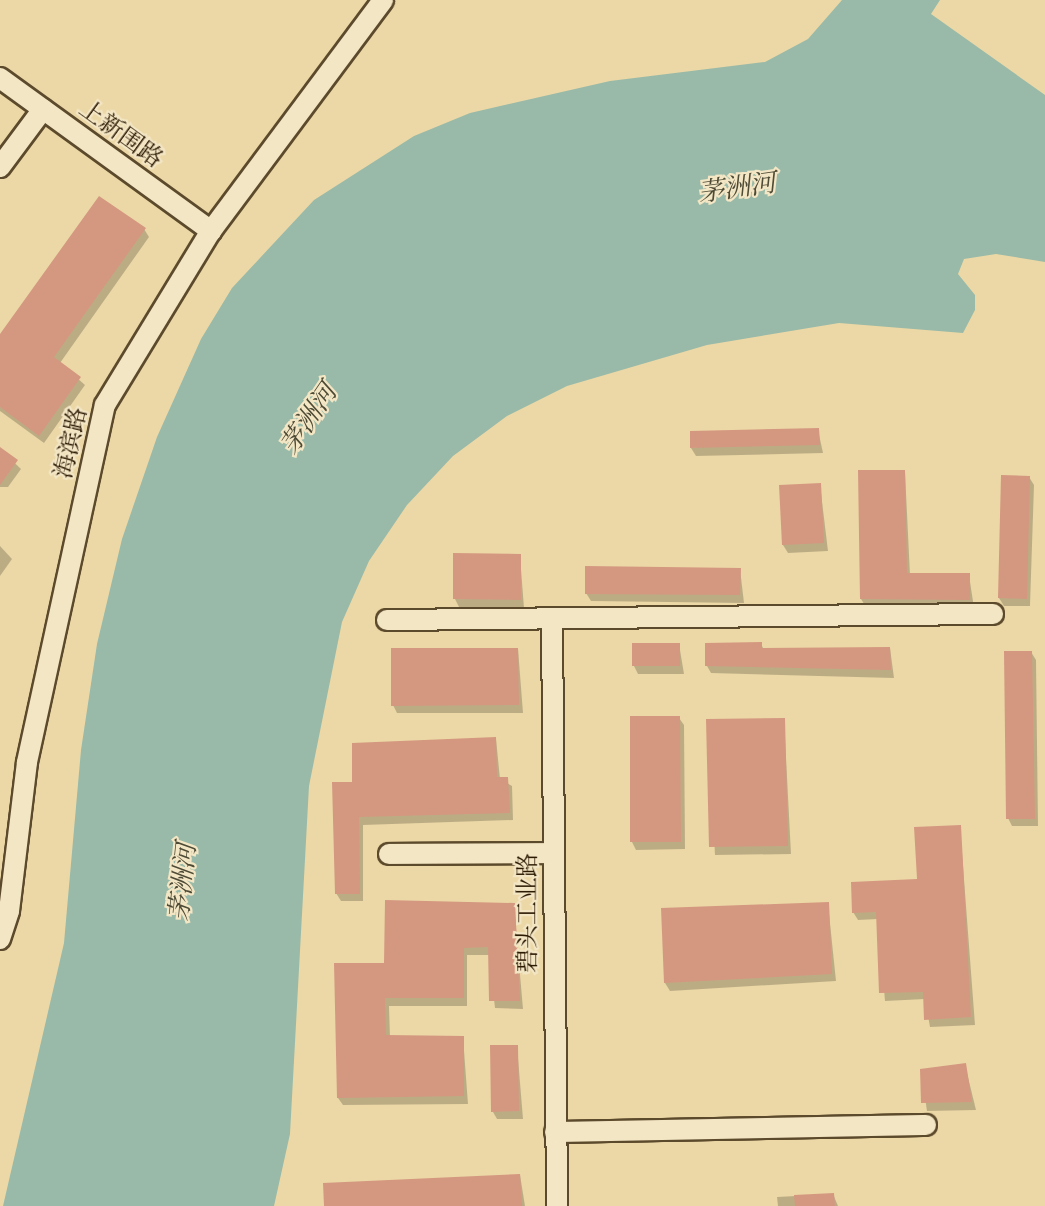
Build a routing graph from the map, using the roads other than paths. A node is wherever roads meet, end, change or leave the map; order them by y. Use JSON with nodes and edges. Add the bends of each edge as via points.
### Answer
{"nodes":[{"id":1,"x":383,"y":0,"type":"edge"},
{"id":2,"x":0,"y":78,"type":"edge"},
{"id":3,"x":43,"y":109,"type":"junction"},
{"id":4,"x":0,"y":167,"type":"edge"},
{"id":5,"x":212,"y":231,"type":"junction"},
{"id":6,"x":993,"y":614,"type":"dead end"},
{"id":7,"x":552,"y":619,"type":"junction"},
{"id":8,"x":387,"y":620,"type":"dead end"},
{"id":9,"x":554,"y":853,"type":"junction"},
{"id":10,"x":389,"y":854,"type":"dead end"},
{"id":11,"x":0,"y":939,"type":"edge"},
{"id":12,"x":926,"y":1125,"type":"dead end"},
{"id":13,"x":555,"y":1132,"type":"junction"},
{"id":14,"x":556,"y":1206,"type":"edge"}],
"edges":[{"from":1,"to":5,"type":"street","name":"海滨路"},
{"from":2,"to":3,"type":"street","name":"上新围路"},
{"from":3,"to":4,"type":"street"},
{"from":3,"to":5,"type":"street","name":"上新围路"},
{"from":5,"to":11,"type":"street","name":"海滨路","via":[[105,405],[27,762],[9,911]]},
{"from":6,"to":7,"type":"street"},
{"from":7,"to":8,"type":"street"},
{"from":7,"to":9,"type":"street","name":"碧头工业路"},
{"from":9,"to":10,"type":"street"},
{"from":9,"to":13,"type":"street","name":"碧头工业路"},
{"from":12,"to":13,"type":"street"},
{"from":13,"to":14,"type":"street","name":"碧头工业路"}]}
